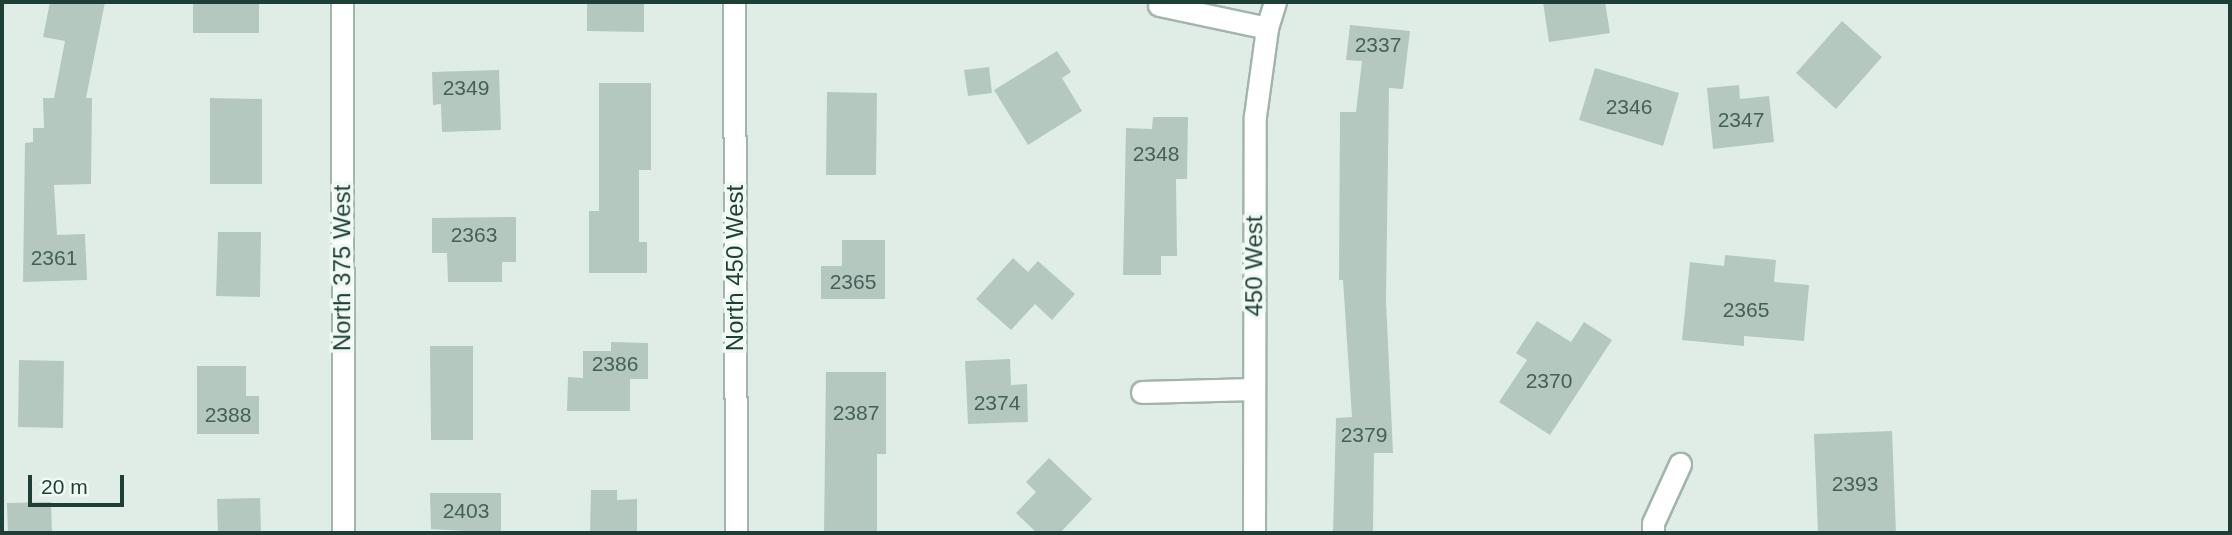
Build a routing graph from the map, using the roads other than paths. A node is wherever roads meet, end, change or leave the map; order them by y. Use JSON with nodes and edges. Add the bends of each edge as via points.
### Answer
{"nodes":[{"id":1,"x":342,"y":2,"type":"edge"},
{"id":2,"x":734,"y":2,"type":"edge"},
{"id":3,"x":1275,"y":2,"type":"edge"},
{"id":4,"x":1158,"y":5,"type":"dead end"},
{"id":5,"x":1266,"y":28,"type":"junction"},
{"id":6,"x":1253,"y":389,"type":"junction"},
{"id":7,"x":1142,"y":392,"type":"dead end"},
{"id":8,"x":1680,"y":464,"type":"dead end"},
{"id":9,"x":343,"y":533,"type":"edge"},
{"id":10,"x":736,"y":533,"type":"edge"},
{"id":11,"x":1254,"y":533,"type":"edge"},
{"id":12,"x":1653,"y":533,"type":"edge"}],
"edges":[{"from":1,"to":9,"type":"street","name":"North 375 West"},
{"from":2,"to":10,"type":"street","name":"North 450 West"},
{"from":3,"to":5,"type":"street","name":"450 West"},
{"from":4,"to":5,"type":"street"},
{"from":5,"to":6,"type":"street","name":"450 West","via":[[1255,116]]},
{"from":6,"to":7,"type":"street"},
{"from":6,"to":11,"type":"street","name":"450 West"},
{"from":8,"to":12,"type":"street","via":[[1653,523]]}]}
